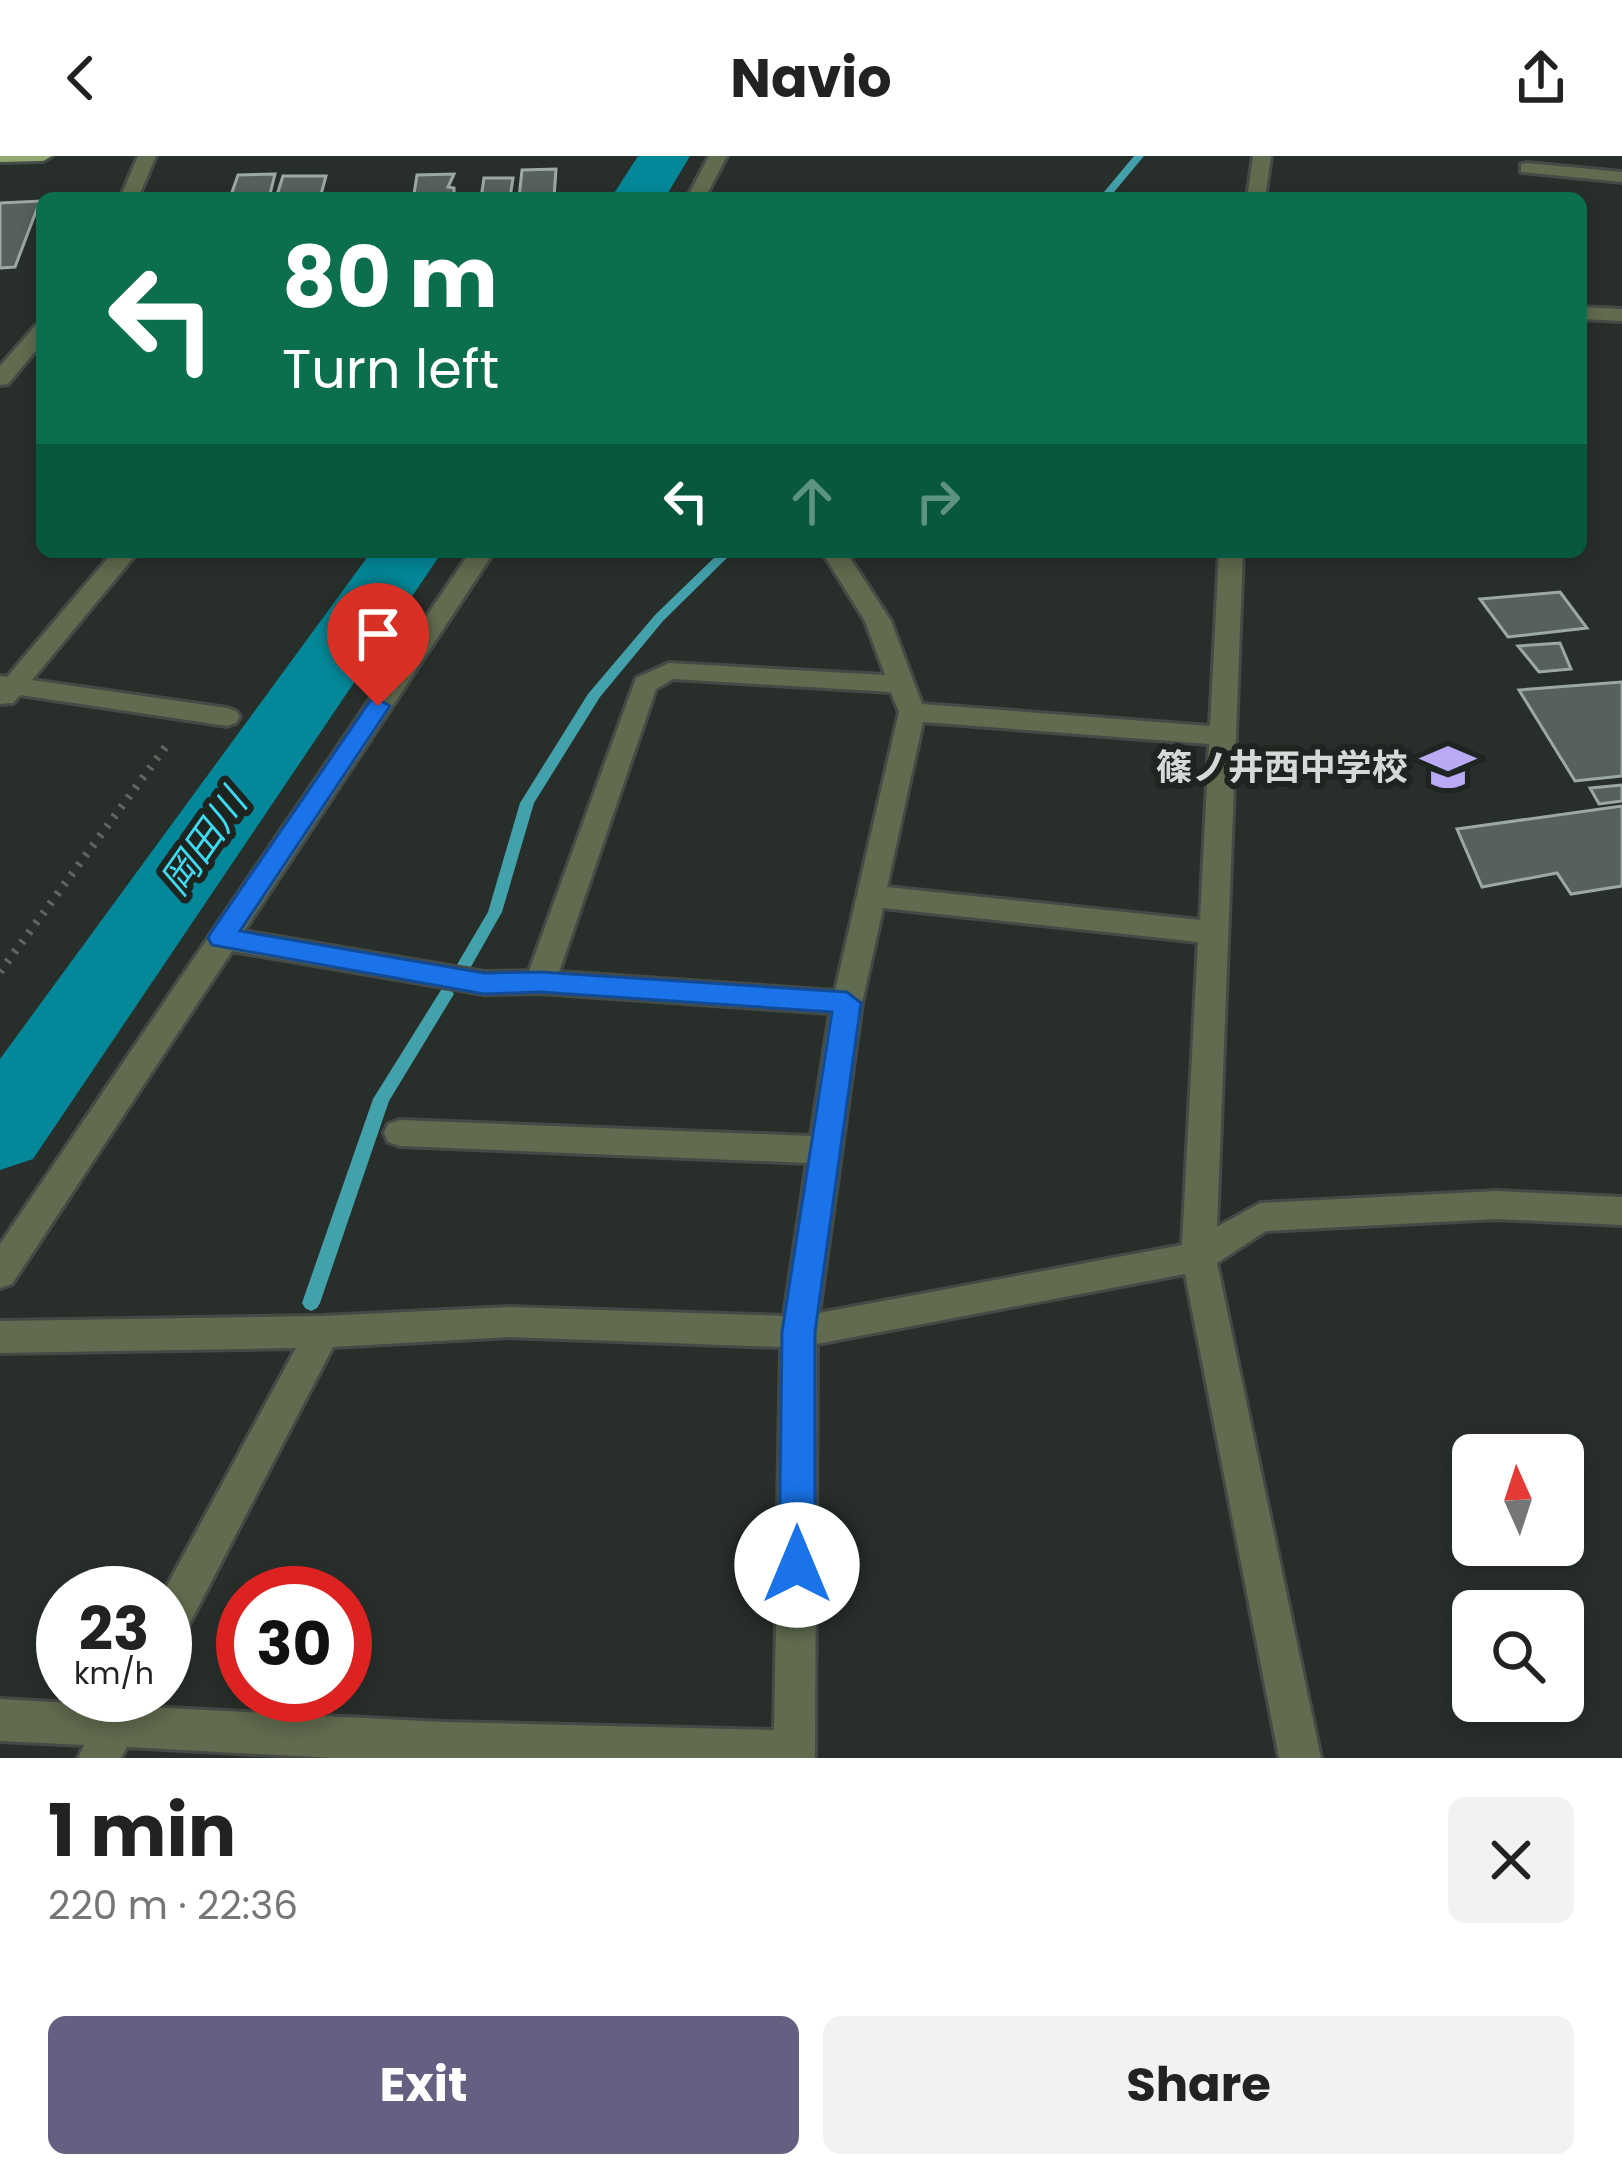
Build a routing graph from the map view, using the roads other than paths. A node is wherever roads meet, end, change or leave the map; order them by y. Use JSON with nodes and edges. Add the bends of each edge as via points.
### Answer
{"nodes":[{"id":1,"x":43,"y":156,"type":"edge"},
{"id":2,"x":147,"y":156,"type":"edge"},
{"id":3,"x":718,"y":156,"type":"edge"},
{"id":4,"x":1262,"y":156,"type":"edge"},
{"id":5,"x":0,"y":157,"type":"edge"},
{"id":6,"x":1527,"y":168,"type":"dead end"},
{"id":7,"x":1622,"y":177,"type":"edge"},
{"id":8,"x":132,"y":192,"type":"edge"},
{"id":9,"x":699,"y":192,"type":"edge"},
{"id":10,"x":1257,"y":192,"type":"edge"},
{"id":11,"x":1587,"y":313,"type":"edge"},
{"id":12,"x":1622,"y":315,"type":"edge"},
{"id":13,"x":36,"y":337,"type":"edge"},
{"id":14,"x":0,"y":379,"type":"edge"},
{"id":15,"x":121,"y":558,"type":"edge"},
{"id":16,"x":478,"y":558,"type":"edge"},
{"id":17,"x":837,"y":558,"type":"edge"},
{"id":18,"x":1231,"y":558,"type":"edge"},
{"id":19,"x":902,"y":684,"type":"junction"},
{"id":20,"x":5,"y":690,"type":"edge"},
{"id":21,"x":912,"y":712,"type":"junction"},
{"id":22,"x":227,"y":718,"type":"dead end"},
{"id":23,"x":1225,"y":736,"type":"junction"},
{"id":24,"x":873,"y":896,"type":"junction"},
{"id":25,"x":1216,"y":933,"type":"junction"},
{"id":26,"x":222,"y":938,"type":"junction"},
{"id":27,"x":540,"y":982,"type":"junction"},
{"id":28,"x":847,"y":1003,"type":"junction"},
{"id":29,"x":400,"y":1133,"type":"dead end"},
{"id":30,"x":826,"y":1150,"type":"junction"},
{"id":31,"x":1622,"y":1211,"type":"edge"},
{"id":32,"x":1199,"y":1257,"type":"junction"},
{"id":33,"x":0,"y":1274,"type":"edge"},
{"id":34,"x":322,"y":1332,"type":"junction"},
{"id":35,"x":799,"y":1332,"type":"junction"},
{"id":36,"x":0,"y":1337,"type":"edge"},
{"id":37,"x":192,"y":1579,"type":"edge"},
{"id":38,"x":0,"y":1720,"type":"edge"},
{"id":39,"x":114,"y":1727,"type":"edge"},
{"id":40,"x":441,"y":1751,"type":"edge"},
{"id":41,"x":795,"y":1754,"type":"edge"},
{"id":42,"x":1300,"y":1758,"type":"edge"}],
"edges":[{"from":1,"to":5,"type":"main road"},
{"from":2,"to":8,"type":"street"},
{"from":3,"to":9,"type":"street"},
{"from":4,"to":10,"type":"street"},
{"from":6,"to":7,"type":"lane"},
{"from":11,"to":12,"type":"street"},
{"from":13,"to":14,"type":"street"},
{"from":15,"to":20,"type":"street"},
{"from":16,"to":26,"type":"street"},
{"from":17,"to":19,"type":"street","via":[[878,621]]},
{"from":18,"to":23,"type":"street"},
{"from":19,"to":21,"type":"street"},
{"from":19,"to":27,"type":"street","via":[[669,671],[645,684]]},
{"from":20,"to":22,"type":"street"},
{"from":21,"to":23,"type":"street"},
{"from":21,"to":24,"type":"street"},
{"from":23,"to":25,"type":"street"},
{"from":24,"to":25,"type":"street"},
{"from":24,"to":28,"type":"street"},
{"from":25,"to":32,"type":"street"},
{"from":26,"to":27,"type":"street","via":[[484,983]]},
{"from":26,"to":33,"type":"street"},
{"from":27,"to":28,"type":"street"},
{"from":28,"to":30,"type":"street"},
{"from":29,"to":30,"type":"street"},
{"from":30,"to":35,"type":"street"},
{"from":31,"to":32,"type":"street","via":[[1497,1204],[1260,1216]]},
{"from":32,"to":35,"type":"street"},
{"from":32,"to":42,"type":"street"},
{"from":34,"to":35,"type":"street","via":[[509,1322]]},
{"from":34,"to":36,"type":"street"},
{"from":34,"to":37,"type":"street"},
{"from":35,"to":41,"type":"street"},
{"from":38,"to":39,"type":"street"},
{"from":39,"to":40,"type":"street"},
{"from":40,"to":41,"type":"street"}]}
